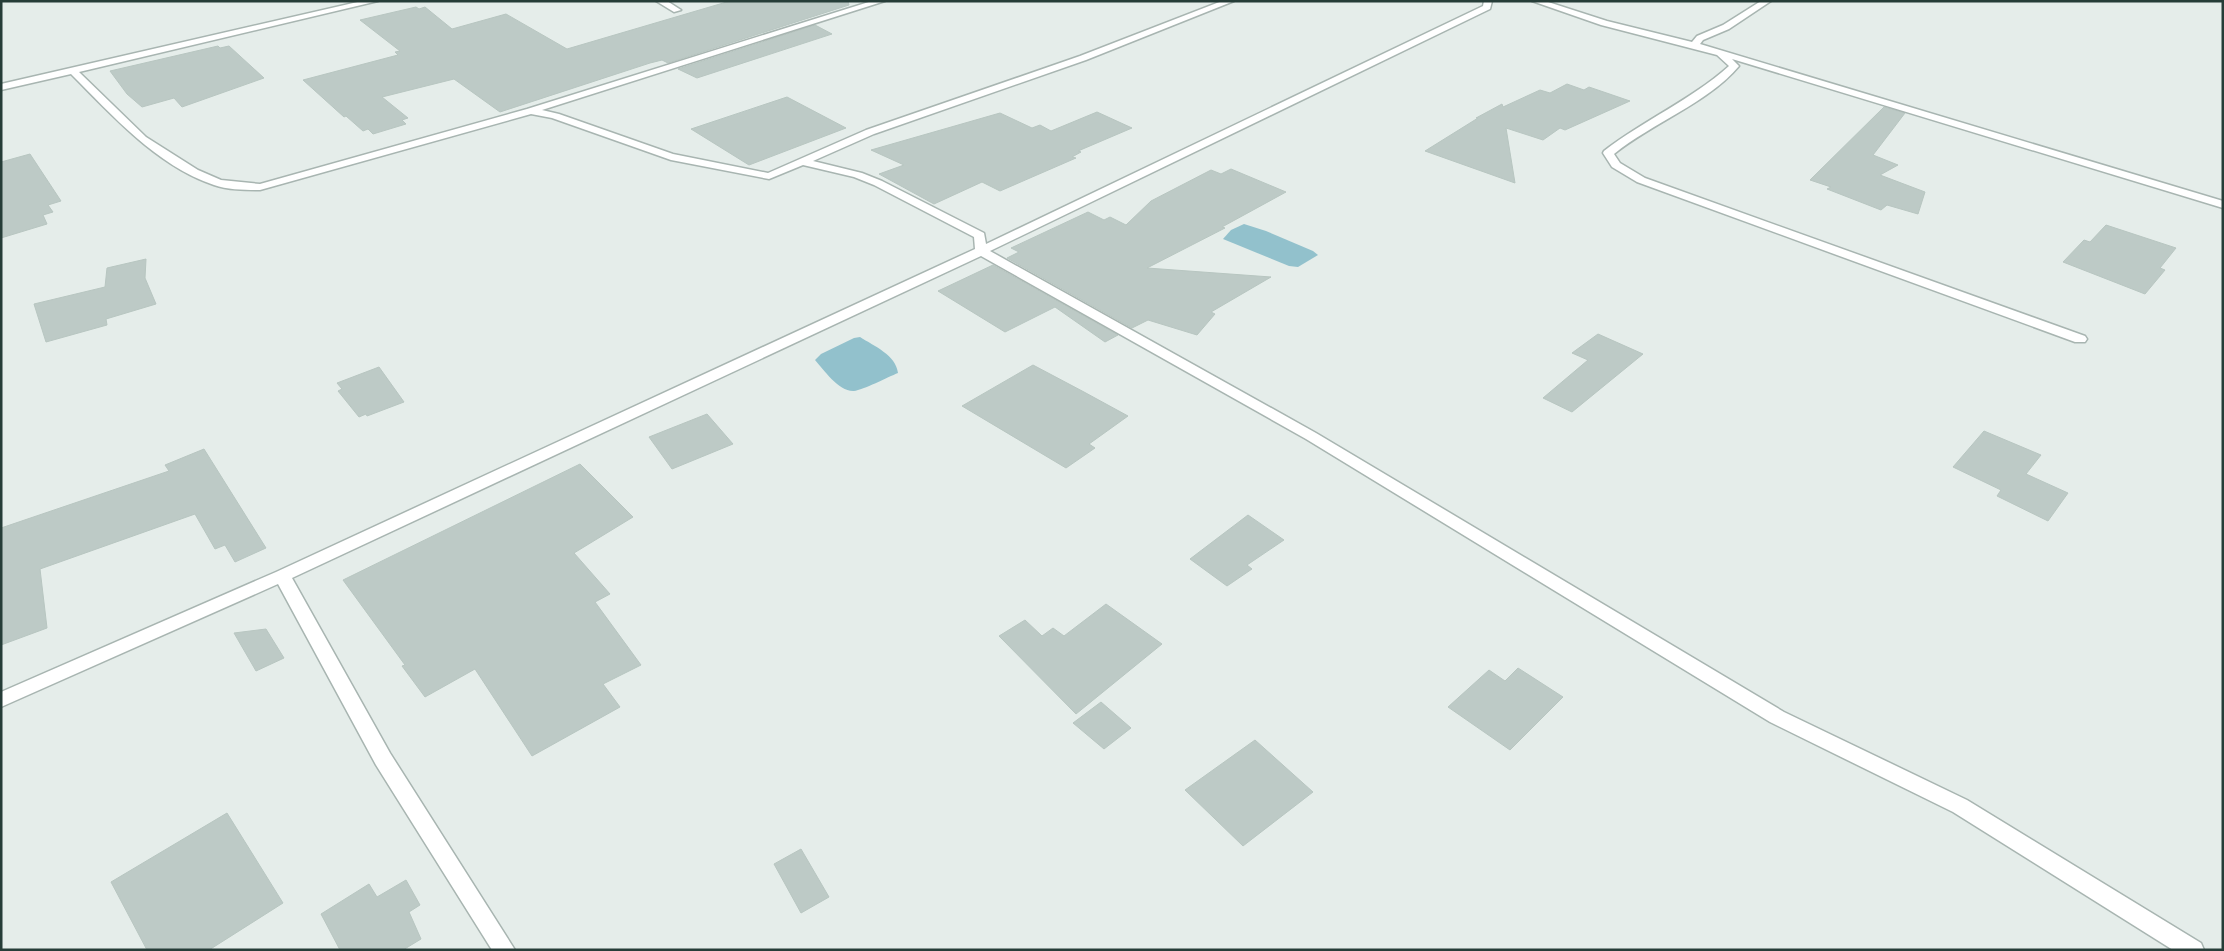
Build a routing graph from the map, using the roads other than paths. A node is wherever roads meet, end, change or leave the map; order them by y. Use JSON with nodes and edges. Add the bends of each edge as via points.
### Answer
{"nodes":[{"id":1,"x":374,"y":1,"type":"edge"},
{"id":2,"x":660,"y":1,"type":"edge"},
{"id":3,"x":881,"y":1,"type":"edge"},
{"id":4,"x":1230,"y":1,"type":"edge"},
{"id":5,"x":1488,"y":1,"type":"edge"},
{"id":6,"x":1536,"y":1,"type":"edge"},
{"id":7,"x":1767,"y":1,"type":"edge"},
{"id":8,"x":677,"y":10,"type":"dead end"},
{"id":9,"x":1694,"y":45,"type":"junction"},
{"id":10,"x":1720,"y":54,"type":"junction"},
{"id":11,"x":73,"y":71,"type":"junction"},
{"id":12,"x":1,"y":87,"type":"edge"},
{"id":13,"x":530,"y":111,"type":"junction"},
{"id":14,"x":804,"y":162,"type":"junction"},
{"id":15,"x":2223,"y":205,"type":"edge"},
{"id":16,"x":981,"y":251,"type":"junction"},
{"id":17,"x":2080,"y":339,"type":"dead end"},
{"id":18,"x":282,"y":576,"type":"junction"},
{"id":19,"x":1,"y":700,"type":"edge"},
{"id":20,"x":504,"y":950,"type":"edge"},
{"id":21,"x":2193,"y":950,"type":"edge"}],
"edges":[{"from":1,"to":11,"type":"street"},
{"from":2,"to":8,"type":"street"},
{"from":3,"to":13,"type":"street"},
{"from":4,"to":14,"type":"street","via":[[1083,58],[870,132]]},
{"from":5,"to":16,"type":"street","via":[[1487,8]]},
{"from":6,"to":9,"type":"street","via":[[1604,23]]},
{"from":7,"to":9,"type":"street","via":[[1726,27],[1700,38]]},
{"from":9,"to":10,"type":"street"},
{"from":10,"to":15,"type":"street"},
{"from":10,"to":17,"type":"street","via":[[1734,66],[1726,75],[1608,153],[1616,165],[1641,180]]},
{"from":11,"to":12,"type":"street"},
{"from":11,"to":13,"type":"street","via":[[142,139],[194,172],[238,186],[260,187],[286,181]]},
{"from":13,"to":14,"type":"street","via":[[555,116],[671,157],[720,168],[769,176]]},
{"from":14,"to":16,"type":"street","via":[[878,183],[980,235]]},
{"from":16,"to":18,"type":"street"},
{"from":16,"to":21,"type":"street","via":[[1311,436],[1777,717],[1960,806]]},
{"from":18,"to":19,"type":"street"},
{"from":18,"to":20,"type":"street","via":[[383,759]]}]}
